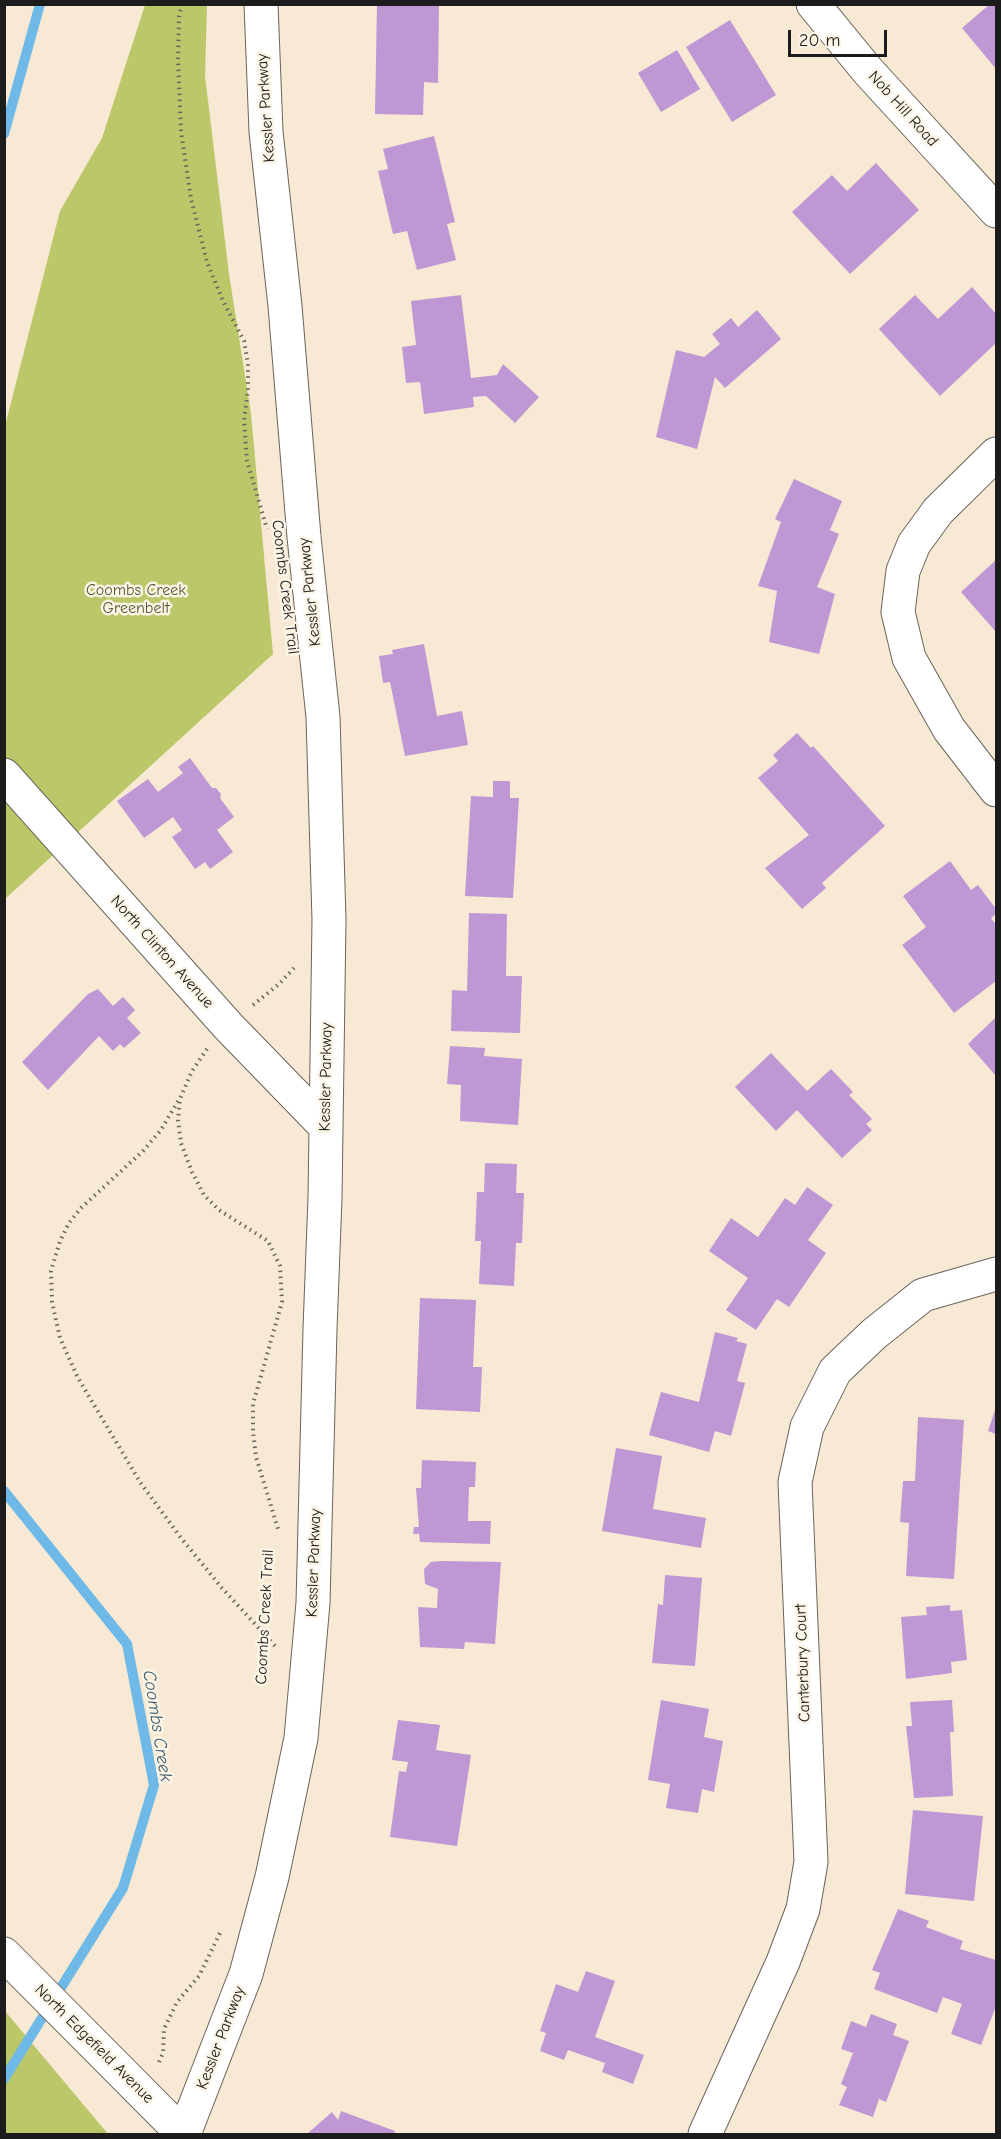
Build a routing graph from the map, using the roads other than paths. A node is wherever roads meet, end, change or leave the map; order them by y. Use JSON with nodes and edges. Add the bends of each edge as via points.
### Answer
{"nodes":[{"id":1,"x":261,"y":4,"type":"edge"},
{"id":2,"x":813,"y":4,"type":"edge"},
{"id":3,"x":996,"y":212,"type":"edge"},
{"id":4,"x":996,"y":454,"type":"edge"},
{"id":5,"x":4,"y":775,"type":"edge"},
{"id":6,"x":996,"y":790,"type":"edge"},
{"id":7,"x":325,"y":1126,"type":"junction"},
{"id":8,"x":996,"y":1274,"type":"edge"},
{"id":9,"x":4,"y":1954,"type":"edge"},
{"id":10,"x":183,"y":2134,"type":"edge"},
{"id":11,"x":705,"y":2134,"type":"edge"}],
"edges":[{"from":1,"to":7,"type":"street","name":"Kessler Parkway","via":[[266,132],[323,717],[329,921]]},
{"from":2,"to":3,"type":"street","name":"Nob Hill Road"},
{"from":4,"to":6,"type":"street","via":[[938,511],[914,544],[903,571],[898,612],[909,658],[949,729]]},
{"from":5,"to":7,"type":"street","name":"North Clinton Avenue","via":[[228,1026]]},
{"from":7,"to":10,"type":"street","name":"Kessler Parkway","via":[[313,1603],[301,1738],[272,1877],[246,1974]]},
{"from":8,"to":11,"type":"street","name":"Canterbury Court","via":[[923,1295],[874,1334],[835,1371],[807,1427],[795,1482],[811,1862],[803,1909],[783,1962]]},
{"from":9,"to":10,"type":"street","name":"North Edgefield Avenue"}]}
